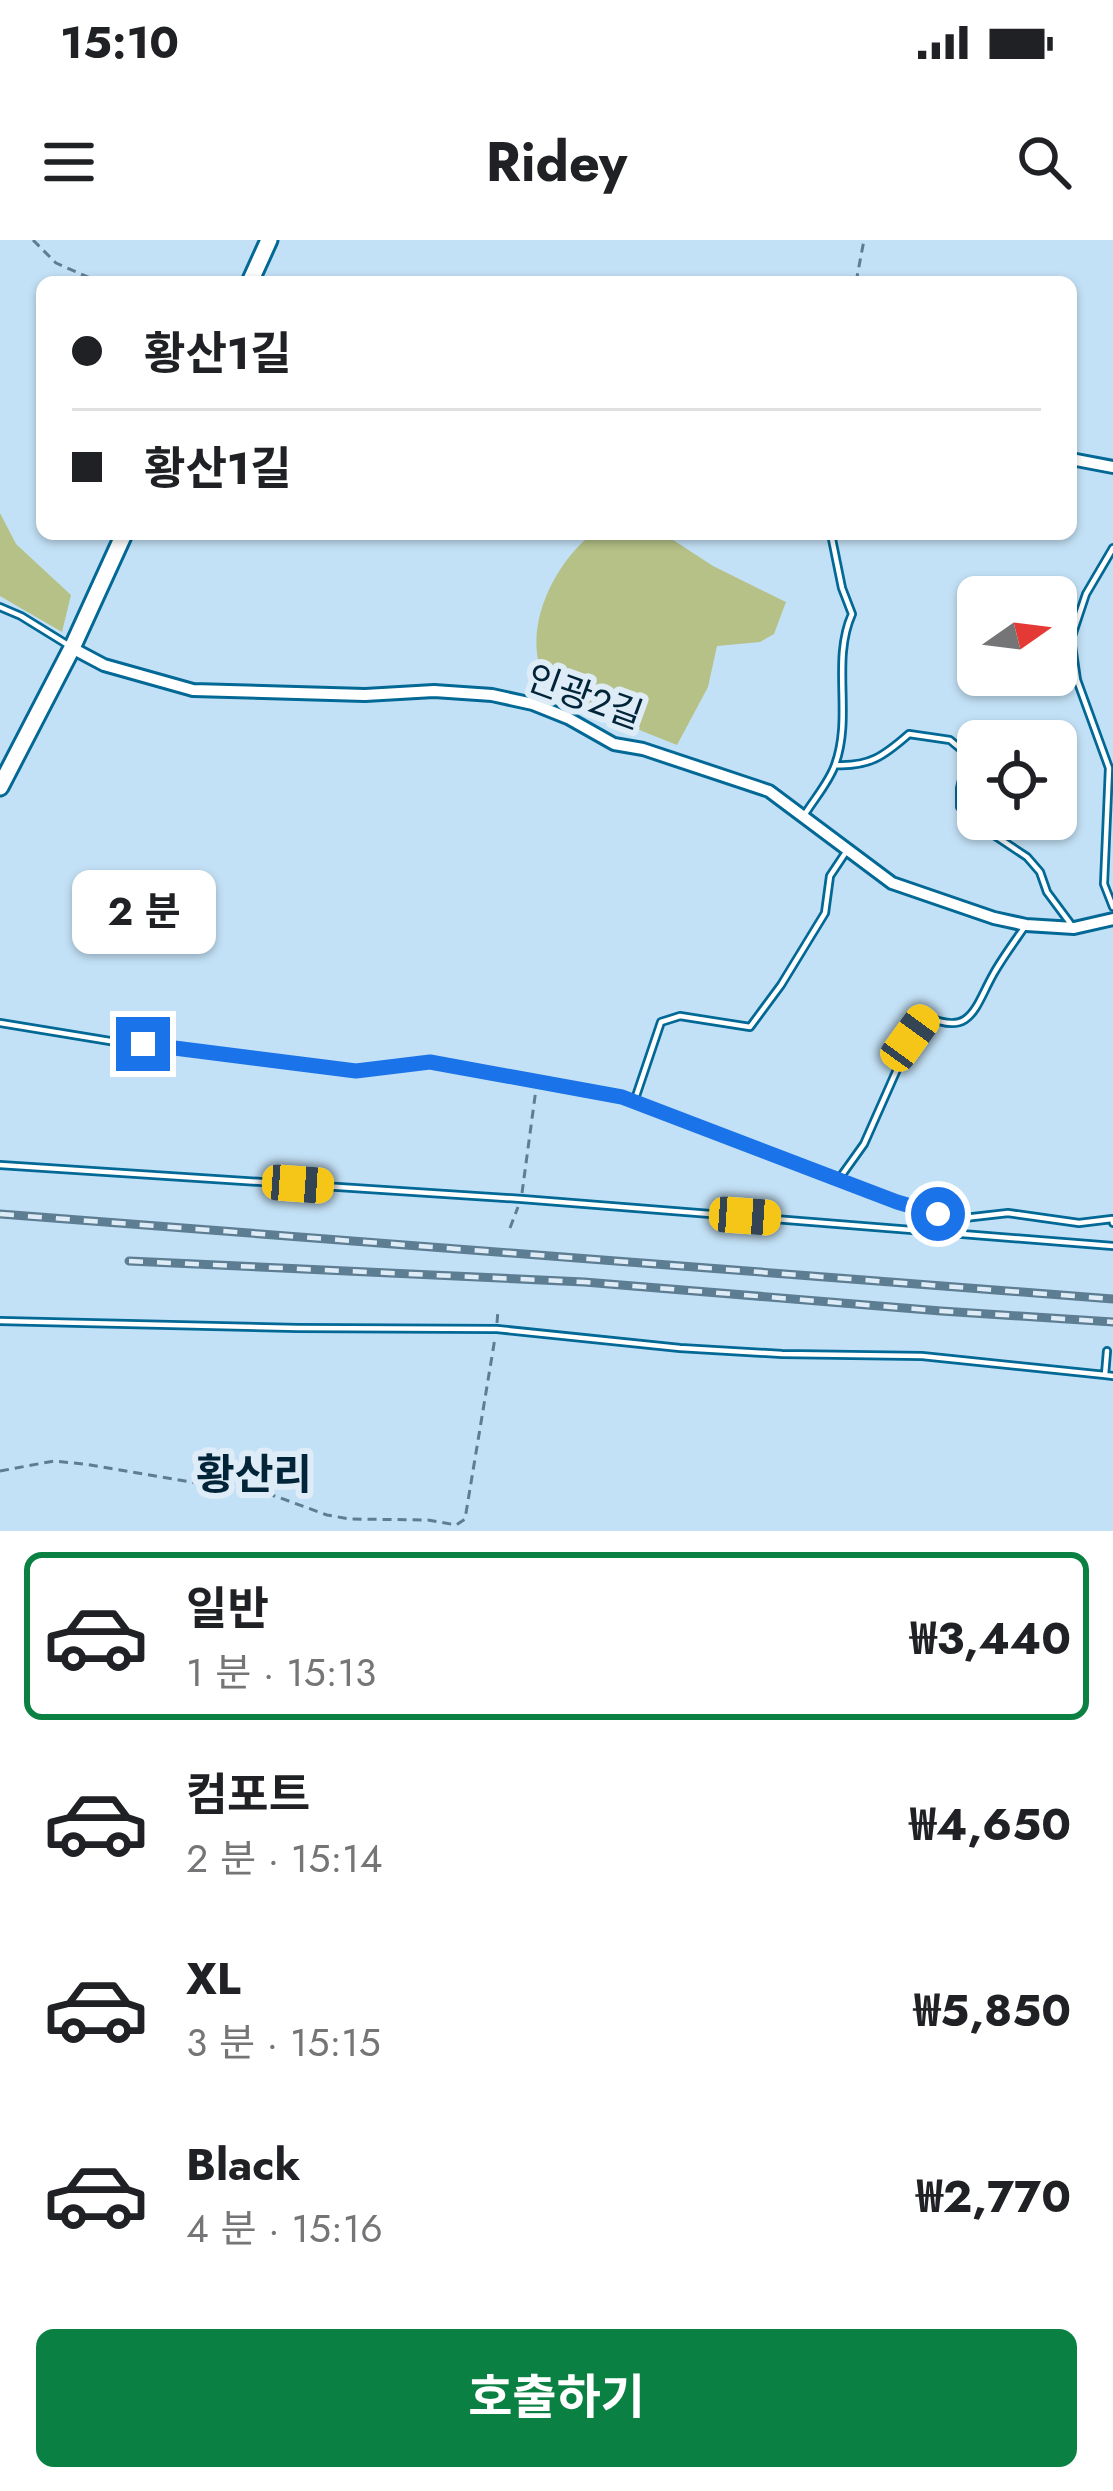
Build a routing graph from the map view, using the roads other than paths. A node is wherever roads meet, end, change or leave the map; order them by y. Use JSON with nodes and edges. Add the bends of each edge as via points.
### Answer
{"nodes":[{"id":1,"x":269,"y":240,"type":"edge"},
{"id":2,"x":253,"y":276,"type":"edge"},
{"id":3,"x":1077,"y":460,"type":"edge"},
{"id":4,"x":1113,"y":467,"type":"edge"},
{"id":5,"x":121,"y":540,"type":"edge"},
{"id":6,"x":832,"y":540,"type":"edge"},
{"id":7,"x":1113,"y":548,"type":"edge"},
{"id":8,"x":0,"y":607,"type":"edge"},
{"id":9,"x":72,"y":648,"type":"junction"},
{"id":10,"x":835,"y":765,"type":"junction"},
{"id":11,"x":0,"y":787,"type":"edge"},
{"id":12,"x":803,"y":817,"type":"junction"},
{"id":13,"x":847,"y":850,"type":"junction"},
{"id":14,"x":1113,"y":907,"type":"edge"},
{"id":15,"x":1113,"y":919,"type":"edge"},
{"id":16,"x":1026,"y":925,"type":"junction"},
{"id":17,"x":1074,"y":928,"type":"junction"},
{"id":18,"x":0,"y":1023,"type":"edge"},
{"id":19,"x":634,"y":1102,"type":"junction"},
{"id":20,"x":0,"y":1165,"type":"edge"},
{"id":21,"x":838,"y":1179,"type":"junction"},
{"id":22,"x":921,"y":1209,"type":"junction"},
{"id":23,"x":1113,"y":1223,"type":"edge"},
{"id":24,"x":914,"y":1230,"type":"junction"},
{"id":25,"x":1113,"y":1246,"type":"edge"},
{"id":26,"x":0,"y":1321,"type":"edge"},
{"id":27,"x":1107,"y":1351,"type":"dead end"},
{"id":28,"x":1109,"y":1375,"type":"edge"}],
"edges":[{"from":1,"to":2,"type":"street"},
{"from":3,"to":4,"type":"street"},
{"from":5,"to":9,"type":"street"},
{"from":6,"to":10,"type":"lane","via":[[852,614],[843,634]]},
{"from":7,"to":14,"type":"lane","via":[[1071,639],[1109,768],[1103,884]]},
{"from":8,"to":9,"type":"lane"},
{"from":9,"to":11,"type":"street"},
{"from":9,"to":12,"type":"street","name":"인광2길","via":[[193,689],[434,691],[533,704],[614,744],[769,791]]},
{"from":10,"to":12,"type":"lane"},
{"from":10,"to":17,"type":"lane","via":[[859,766],[909,734],[950,740],[968,754],[960,807],[1027,857]]},
{"from":12,"to":13,"type":"street","name":"인광2길"},
{"from":13,"to":16,"type":"street","name":"인광2길","via":[[892,883]]},
{"from":13,"to":19,"type":"lane","via":[[830,876],[825,914],[750,1027],[680,1016],[661,1022]]},
{"from":15,"to":17,"type":"street","name":"인광2길"},
{"from":16,"to":17,"type":"street","name":"인광2길"},
{"from":16,"to":21,"type":"lane","via":[[964,1021],[945,1025],[926,1016],[865,1144]]},
{"from":18,"to":19,"type":"lane","via":[[356,1071],[430,1062]]},
{"from":19,"to":21,"type":"lane"},
{"from":20,"to":24,"type":"lane"},
{"from":21,"to":22,"type":"lane"},
{"from":22,"to":23,"type":"lane"},
{"from":22,"to":24,"type":"lane"},
{"from":24,"to":25,"type":"lane"},
{"from":26,"to":28,"type":"lane","via":[[497,1329]]},
{"from":27,"to":28,"type":"lane"}]}
